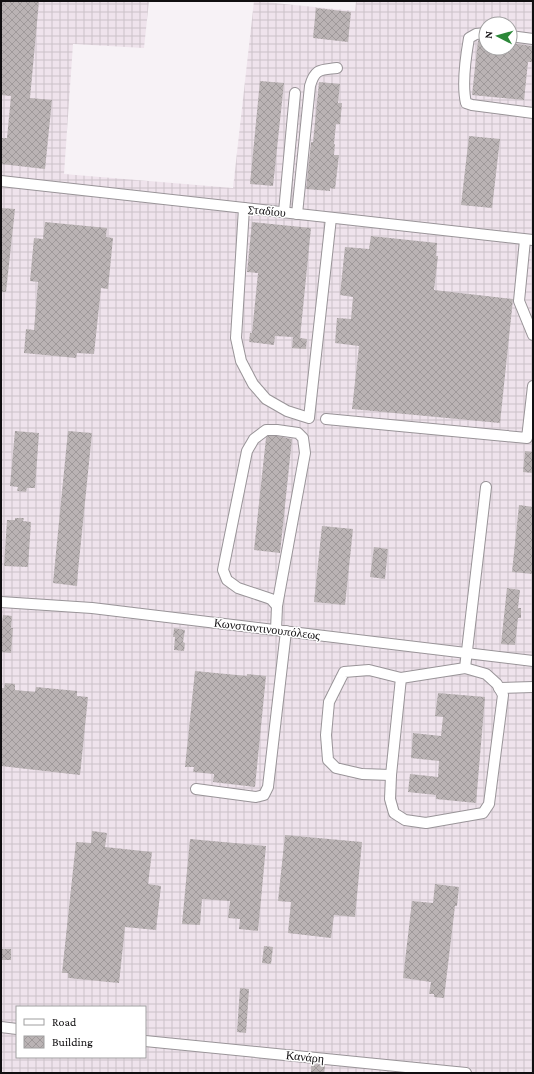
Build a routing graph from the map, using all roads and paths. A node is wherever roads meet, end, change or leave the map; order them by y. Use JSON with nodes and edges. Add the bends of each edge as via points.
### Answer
{"nodes":[{"id":1,"x":478,"y":34,"type":"edge"},
{"id":2,"x":518,"y":37,"type":"edge"},
{"id":3,"x":533,"y":39,"type":"edge"},
{"id":4,"x":337,"y":68,"type":"dead end"},
{"id":5,"x":295,"y":93,"type":"dead end"},
{"id":6,"x":533,"y":113,"type":"edge"},
{"id":7,"x":1,"y":181,"type":"edge"},
{"id":8,"x":244,"y":208,"type":"junction"},
{"id":9,"x":284,"y":212,"type":"junction"},
{"id":10,"x":297,"y":214,"type":"junction"},
{"id":11,"x":330,"y":218,"type":"junction"},
{"id":12,"x":529,"y":240,"type":"edge"},
{"id":13,"x":533,"y":335,"type":"edge"},
{"id":14,"x":533,"y":386,"type":"edge"},
{"id":15,"x":326,"y":419,"type":"dead end"},
{"id":16,"x":486,"y":487,"type":"dead end"},
{"id":17,"x":1,"y":602,"type":"edge"},
{"id":18,"x":277,"y":606,"type":"junction"},
{"id":19,"x":281,"y":630,"type":"junction"},
{"id":20,"x":467,"y":652,"type":"junction"},
{"id":21,"x":533,"y":661,"type":"edge"},
{"id":22,"x":465,"y":668,"type":"junction"},
{"id":23,"x":401,"y":678,"type":"junction"},
{"id":24,"x":533,"y":687,"type":"edge"},
{"id":25,"x":499,"y":688,"type":"junction"},
{"id":26,"x":391,"y":775,"type":"junction"},
{"id":27,"x":196,"y":789,"type":"dead end"},
{"id":28,"x":1,"y":1027,"type":"edge"},
{"id":29,"x":16,"y":1029,"type":"edge"},
{"id":30,"x":146,"y":1042,"type":"edge"},
{"id":31,"x":466,"y":1073,"type":"edge"}],
"edges":[{"from":1,"to":6,"type":"street","via":[[469,38],[464,94],[466,103]]},
{"from":2,"to":3,"type":"street"},
{"from":4,"to":10,"type":"street","via":[[320,70],[310,86]]},
{"from":5,"to":9,"type":"street"},
{"from":7,"to":8,"type":"street","name":"Σταδίου"},
{"from":8,"to":9,"type":"street","name":"Σταδίου"},
{"from":8,"to":11,"type":"street","via":[[236,338],[241,361],[253,384],[266,399],[287,411],[309,418]]},
{"from":9,"to":10,"type":"street","name":"Σταδίου"},
{"from":10,"to":11,"type":"street","name":"Σταδίου"},
{"from":11,"to":12,"type":"street","name":"Σταδίου"},
{"from":12,"to":13,"type":"street","via":[[519,300]]},
{"from":14,"to":15,"type":"street","via":[[528,438]]},
{"from":16,"to":20,"type":"street"},
{"from":17,"to":19,"type":"street","name":"Κωνσταντινουπόλεως","via":[[92,608]]},
{"from":18,"to":18,"type":"street","via":[[271,599],[238,588],[227,580],[223,570],[247,451],[254,440],[266,430],[298,433],[304,438],[305,453]]},
{"from":18,"to":19,"type":"street"},
{"from":19,"to":20,"type":"street","name":"Κωνσταντινουπόλεως"},
{"from":19,"to":27,"type":"street","via":[[268,787],[264,795],[256,797]]},
{"from":20,"to":21,"type":"street","name":"Κωνσταντινουπόλεως"},
{"from":20,"to":22,"type":"street"},
{"from":22,"to":23,"type":"street"},
{"from":22,"to":25,"type":"street","via":[[486,674]]},
{"from":23,"to":26,"type":"street"},
{"from":23,"to":26,"type":"street","via":[[369,670],[344,672],[329,702],[326,735],[328,760],[336,768],[362,774]]},
{"from":24,"to":25,"type":"street"},
{"from":25,"to":26,"type":"street","via":[[503,695],[495,758],[489,804],[483,813],[426,823],[405,820],[394,813],[390,799]]},
{"from":28,"to":29,"type":"street"},
{"from":30,"to":31,"type":"street","name":"Κανάρη"}]}
